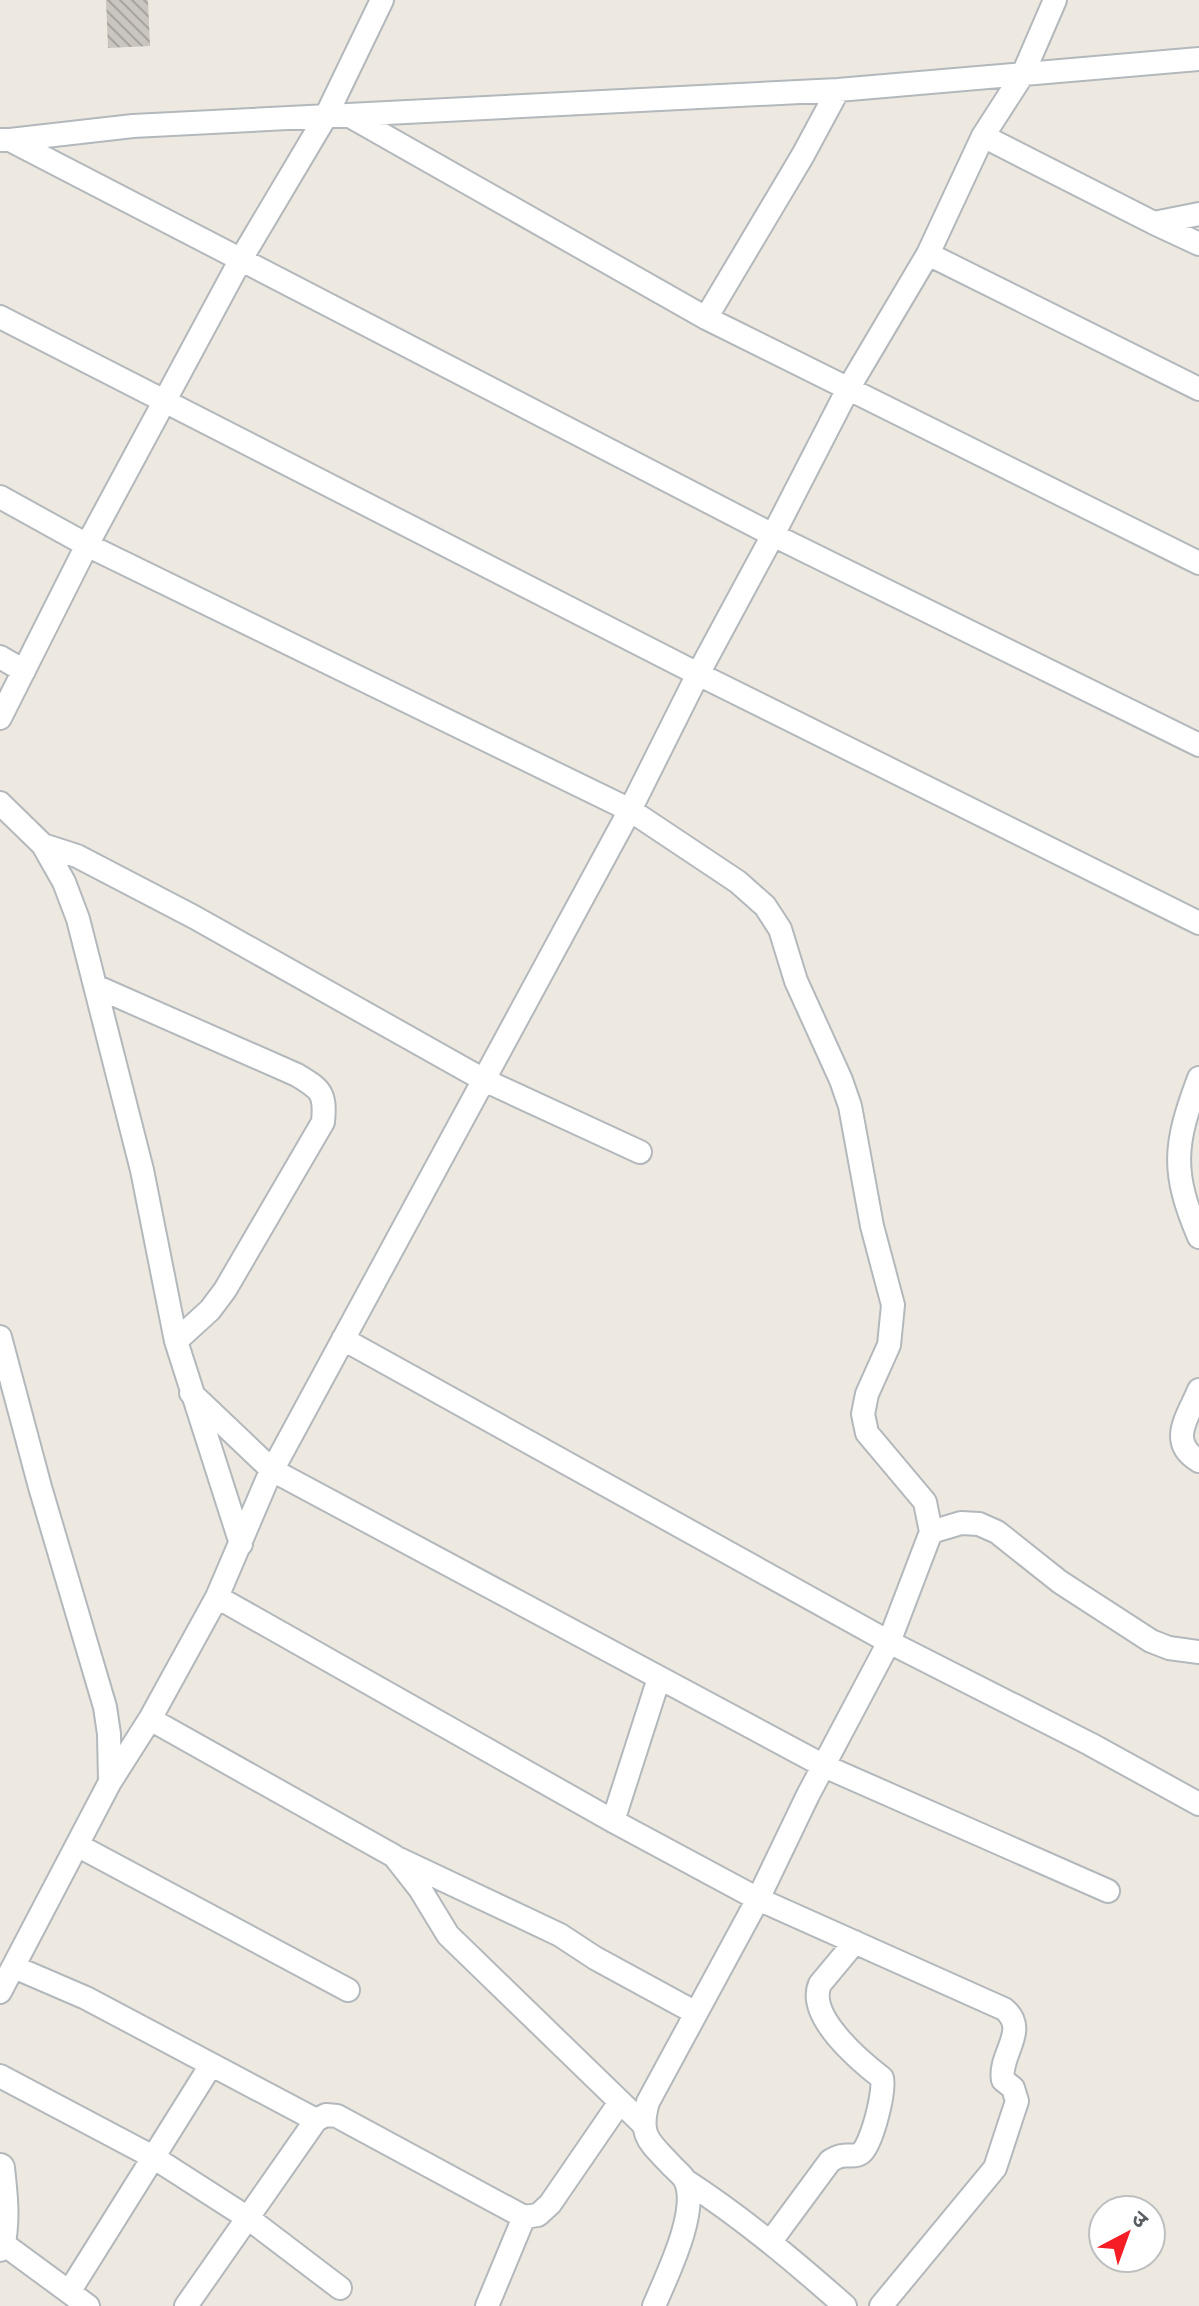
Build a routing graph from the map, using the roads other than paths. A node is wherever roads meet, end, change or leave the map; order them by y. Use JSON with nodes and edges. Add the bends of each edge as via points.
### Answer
{"nodes":[{"id":1,"x":382,"y":0,"type":"edge"},
{"id":2,"x":1055,"y":0,"type":"edge"},
{"id":3,"x":1199,"y":59,"type":"edge"},
{"id":4,"x":1023,"y":74,"type":"junction"},
{"id":5,"x":838,"y":90,"type":"junction"},
{"id":6,"x":336,"y":115,"type":"junction"},
{"id":7,"x":983,"y":136,"type":"junction"},
{"id":8,"x":5,"y":140,"type":"edge"},
{"id":9,"x":1199,"y":214,"type":"edge"},
{"id":10,"x":1154,"y":223,"type":"junction"},
{"id":11,"x":1199,"y":244,"type":"edge"},
{"id":12,"x":928,"y":254,"type":"junction"},
{"id":13,"x":241,"y":259,"type":"junction"},
{"id":14,"x":0,"y":317,"type":"edge"},
{"id":15,"x":706,"y":318,"type":"junction"},
{"id":16,"x":848,"y":389,"type":"junction"},
{"id":17,"x":1199,"y":389,"type":"edge"},
{"id":18,"x":166,"y":402,"type":"junction"},
{"id":19,"x":0,"y":497,"type":"edge"},
{"id":20,"x":773,"y":535,"type":"junction"},
{"id":21,"x":87,"y":545,"type":"junction"},
{"id":22,"x":1199,"y":563,"type":"edge"},
{"id":23,"x":0,"y":657,"type":"edge"},
{"id":24,"x":24,"y":671,"type":"junction"},
{"id":25,"x":698,"y":674,"type":"junction"},
{"id":26,"x":0,"y":718,"type":"edge"},
{"id":27,"x":1199,"y":745,"type":"edge"},
{"id":28,"x":0,"y":803,"type":"edge"},
{"id":29,"x":630,"y":810,"type":"junction"},
{"id":30,"x":43,"y":845,"type":"junction"},
{"id":31,"x":1199,"y":923,"type":"edge"},
{"id":32,"x":95,"y":986,"type":"junction"},
{"id":33,"x":484,"y":1080,"type":"junction"},
{"id":34,"x":1197,"y":1090,"type":"edge"},
{"id":35,"x":640,"y":1152,"type":"dead end"},
{"id":36,"x":1199,"y":1237,"type":"edge"},
{"id":37,"x":0,"y":1337,"type":"edge"},
{"id":38,"x":343,"y":1339,"type":"junction"},
{"id":39,"x":176,"y":1341,"type":"junction"},
{"id":40,"x":1199,"y":1390,"type":"edge"},
{"id":41,"x":191,"y":1393,"type":"junction"},
{"id":42,"x":1199,"y":1461,"type":"edge"},
{"id":43,"x":272,"y":1470,"type":"junction"},
{"id":44,"x":931,"y":1532,"type":"junction"},
{"id":45,"x":241,"y":1544,"type":"junction"},
{"id":46,"x":217,"y":1597,"type":"junction"},
{"id":47,"x":889,"y":1642,"type":"junction"},
{"id":48,"x":1199,"y":1652,"type":"edge"},
{"id":49,"x":659,"y":1678,"type":"junction"},
{"id":50,"x":150,"y":1719,"type":"junction"},
{"id":51,"x":824,"y":1766,"type":"junction"},
{"id":52,"x":110,"y":1782,"type":"junction"},
{"id":53,"x":1199,"y":1804,"type":"edge"},
{"id":54,"x":613,"y":1821,"type":"junction"},
{"id":55,"x":77,"y":1845,"type":"junction"},
{"id":56,"x":394,"y":1856,"type":"junction"},
{"id":57,"x":1108,"y":1891,"type":"dead end"},
{"id":58,"x":758,"y":1899,"type":"junction"},
{"id":59,"x":855,"y":1942,"type":"junction"},
{"id":60,"x":14,"y":1967,"type":"junction"},
{"id":61,"x":348,"y":1990,"type":"dead end"},
{"id":62,"x":0,"y":1992,"type":"edge"},
{"id":63,"x":694,"y":2012,"type":"junction"},
{"id":64,"x":211,"y":2065,"type":"junction"},
{"id":65,"x":0,"y":2076,"type":"edge"},
{"id":66,"x":620,"y":2102,"type":"junction"},
{"id":67,"x":316,"y":2120,"type":"junction"},
{"id":68,"x":642,"y":2123,"type":"junction"},
{"id":69,"x":153,"y":2157,"type":"junction"},
{"id":70,"x":0,"y":2168,"type":"edge"},
{"id":71,"x":686,"y":2181,"type":"junction"},
{"id":72,"x":524,"y":2217,"type":"junction"},
{"id":73,"x":248,"y":2218,"type":"junction"},
{"id":74,"x":771,"y":2241,"type":"junction"},
{"id":75,"x":1,"y":2244,"type":"edge"},
{"id":76,"x":340,"y":2288,"type":"dead end"},
{"id":77,"x":69,"y":2292,"type":"junction"},
{"id":78,"x":88,"y":2306,"type":"edge"},
{"id":79,"x":186,"y":2306,"type":"edge"},
{"id":80,"x":487,"y":2306,"type":"edge"},
{"id":81,"x":654,"y":2306,"type":"edge"},
{"id":82,"x":845,"y":2306,"type":"edge"},
{"id":83,"x":881,"y":2306,"type":"edge"}],
"edges":[{"from":1,"to":6,"type":"street"},
{"from":2,"to":4,"type":"street"},
{"from":3,"to":4,"type":"street"},
{"from":4,"to":5,"type":"street"},
{"from":4,"to":7,"type":"street"},
{"from":5,"to":6,"type":"street"},
{"from":5,"to":15,"type":"street"},
{"from":6,"to":8,"type":"street","via":[[133,126]]},
{"from":6,"to":13,"type":"street"},
{"from":6,"to":15,"type":"street"},
{"from":7,"to":10,"type":"street"},
{"from":7,"to":12,"type":"street"},
{"from":8,"to":13,"type":"street"},
{"from":9,"to":10,"type":"street"},
{"from":10,"to":11,"type":"street"},
{"from":12,"to":16,"type":"street"},
{"from":12,"to":17,"type":"street"},
{"from":13,"to":18,"type":"street"},
{"from":13,"to":20,"type":"street"},
{"from":14,"to":18,"type":"street"},
{"from":15,"to":16,"type":"street"},
{"from":16,"to":20,"type":"street"},
{"from":16,"to":22,"type":"street"},
{"from":18,"to":21,"type":"street"},
{"from":18,"to":25,"type":"street"},
{"from":19,"to":21,"type":"street"},
{"from":20,"to":25,"type":"street"},
{"from":20,"to":27,"type":"street"},
{"from":21,"to":24,"type":"street"},
{"from":21,"to":29,"type":"street"},
{"from":23,"to":24,"type":"street"},
{"from":24,"to":26,"type":"street"},
{"from":25,"to":29,"type":"street"},
{"from":25,"to":31,"type":"street"},
{"from":28,"to":30,"type":"street"},
{"from":29,"to":33,"type":"street"},
{"from":29,"to":44,"type":"street","via":[[738,882],[765,906],[780,929],[796,981],[850,1106],[893,1305],[889,1345],[867,1394],[867,1433],[925,1502]]},
{"from":30,"to":32,"type":"street","via":[[78,919]]},
{"from":30,"to":33,"type":"street","via":[[77,856],[194,917]]},
{"from":32,"to":39,"type":"street","via":[[142,1170]]},
{"from":32,"to":39,"type":"street","via":[[297,1075],[319,1088],[325,1103],[323,1122],[225,1290]]},
{"from":33,"to":35,"type":"street"},
{"from":33,"to":38,"type":"street"},
{"from":34,"to":36,"type":"street","via":[[1181,1129],[1177,1158],[1184,1203]]},
{"from":37,"to":52,"type":"street","via":[[105,1707]]},
{"from":38,"to":43,"type":"street"},
{"from":38,"to":47,"type":"street"},
{"from":39,"to":41,"type":"street"},
{"from":40,"to":42,"type":"street","via":[[1181,1443]]},
{"from":41,"to":43,"type":"street"},
{"from":41,"to":45,"type":"street"},
{"from":43,"to":45,"type":"street"},
{"from":43,"to":49,"type":"street"},
{"from":44,"to":47,"type":"street"},
{"from":44,"to":48,"type":"street","via":[[961,1523],[997,1532],[1060,1582],[1151,1641]]},
{"from":45,"to":46,"type":"street"},
{"from":46,"to":50,"type":"street"},
{"from":46,"to":54,"type":"street"},
{"from":47,"to":51,"type":"street"},
{"from":47,"to":53,"type":"street"},
{"from":49,"to":51,"type":"street"},
{"from":49,"to":54,"type":"street"},
{"from":50,"to":52,"type":"street"},
{"from":50,"to":56,"type":"street"},
{"from":51,"to":57,"type":"street"},
{"from":51,"to":58,"type":"street"},
{"from":52,"to":55,"type":"street"},
{"from":54,"to":58,"type":"street"},
{"from":55,"to":60,"type":"street"},
{"from":55,"to":61,"type":"street"},
{"from":56,"to":63,"type":"street","via":[[560,1935]]},
{"from":56,"to":66,"type":"street","via":[[448,1935]]},
{"from":58,"to":59,"type":"street"},
{"from":58,"to":63,"type":"street"},
{"from":59,"to":74,"type":"street","via":[[820,1984],[818,2003],[842,2044],[882,2078],[883,2094],[867,2146],[853,2157],[830,2161]]},
{"from":59,"to":83,"type":"street","via":[[1004,2009],[1016,2024],[1001,2073],[1017,2101],[995,2168]]},
{"from":60,"to":62,"type":"street"},
{"from":60,"to":64,"type":"street","via":[[86,1998]]},
{"from":63,"to":68,"type":"street"},
{"from":64,"to":67,"type":"street"},
{"from":64,"to":69,"type":"street"},
{"from":65,"to":69,"type":"street"},
{"from":66,"to":68,"type":"street"},
{"from":66,"to":72,"type":"street","via":[[550,2204],[538,2215]]},
{"from":67,"to":72,"type":"street","via":[[337,2116]]},
{"from":67,"to":73,"type":"street"},
{"from":68,"to":71,"type":"street","via":[[653,2145]]},
{"from":69,"to":73,"type":"street"},
{"from":69,"to":77,"type":"street"},
{"from":70,"to":75,"type":"street"},
{"from":71,"to":74,"type":"street"},
{"from":71,"to":81,"type":"street","via":[[684,2225]]},
{"from":72,"to":80,"type":"street"},
{"from":73,"to":76,"type":"street"},
{"from":73,"to":79,"type":"street"},
{"from":74,"to":82,"type":"street"},
{"from":75,"to":77,"type":"street"},
{"from":77,"to":78,"type":"street"}]}
